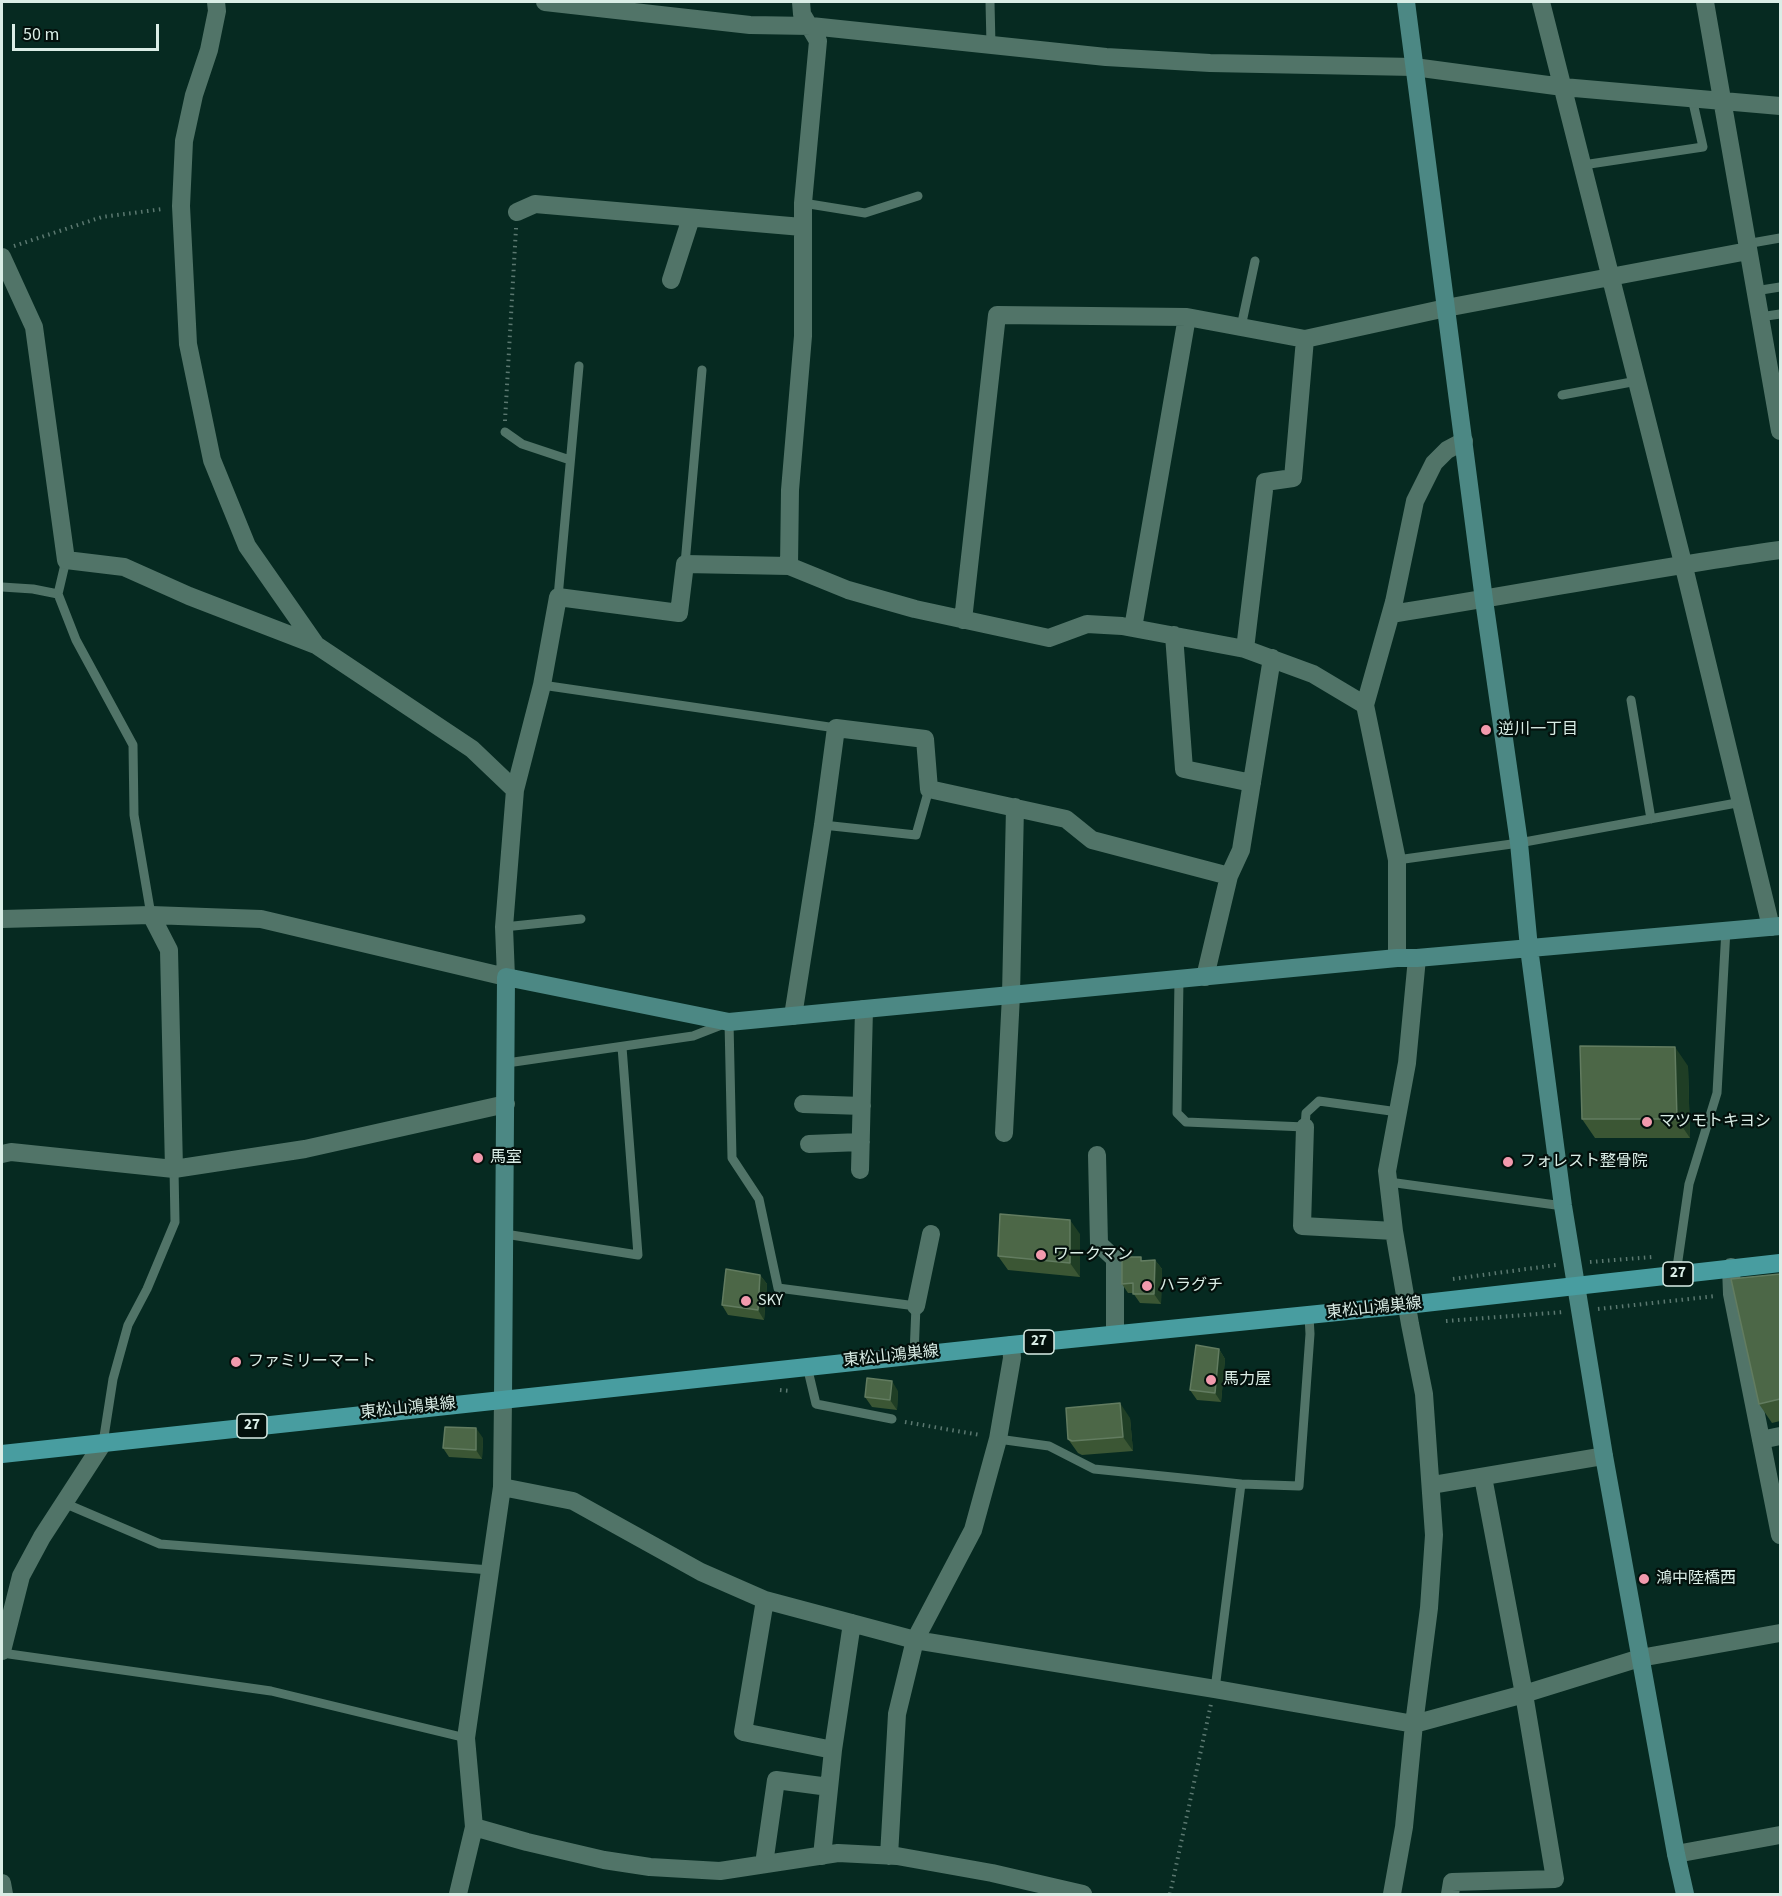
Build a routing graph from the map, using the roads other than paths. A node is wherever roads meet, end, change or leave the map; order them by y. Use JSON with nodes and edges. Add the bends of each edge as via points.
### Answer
{"nodes":[{"id":1,"x":216,"y":2,"type":"edge"},
{"id":2,"x":545,"y":2,"type":"edge"},
{"id":3,"x":801,"y":2,"type":"edge"},
{"id":4,"x":990,"y":2,"type":"edge"},
{"id":5,"x":1406,"y":2,"type":"edge"},
{"id":6,"x":1541,"y":2,"type":"edge"},
{"id":7,"x":1705,"y":2,"type":"edge"},
{"id":8,"x":811,"y":26,"type":"junction"},
{"id":9,"x":991,"y":45,"type":"junction"},
{"id":10,"x":1414,"y":67,"type":"junction"},
{"id":11,"x":1563,"y":87,"type":"junction"},
{"id":12,"x":1692,"y":98,"type":"junction"},
{"id":13,"x":1720,"y":99,"type":"junction"},
{"id":14,"x":1780,"y":106,"type":"edge"},
{"id":15,"x":1583,"y":165,"type":"junction"},
{"id":16,"x":918,"y":196,"type":"dead end"},
{"id":17,"x":803,"y":203,"type":"junction"},
{"id":18,"x":517,"y":212,"type":"road end"},
{"id":19,"x":691,"y":218,"type":"junction"},
{"id":20,"x":802,"y":227,"type":"junction"},
{"id":21,"x":1780,"y":238,"type":"edge"},
{"id":22,"x":1747,"y":248,"type":"junction"},
{"id":23,"x":7,"y":251,"type":"edge"},
{"id":24,"x":1255,"y":261,"type":"dead end"},
{"id":25,"x":1611,"y":276,"type":"junction"},
{"id":26,"x":671,"y":280,"type":"dead end"},
{"id":27,"x":1780,"y":287,"type":"edge"},
{"id":28,"x":1755,"y":291,"type":"junction"},
{"id":29,"x":1446,"y":308,"type":"junction"},
{"id":30,"x":1780,"y":314,"type":"edge"},
{"id":31,"x":1187,"y":316,"type":"junction"},
{"id":32,"x":1760,"y":317,"type":"junction"},
{"id":33,"x":1241,"y":327,"type":"junction"},
{"id":34,"x":1305,"y":339,"type":"junction"},
{"id":35,"x":579,"y":366,"type":"dead end"},
{"id":36,"x":702,"y":370,"type":"dead end"},
{"id":37,"x":1637,"y":381,"type":"junction"},
{"id":38,"x":1777,"y":393,"type":"edge"},
{"id":39,"x":1562,"y":396,"type":"dead end"},
{"id":40,"x":1780,"y":431,"type":"edge"},
{"id":41,"x":505,"y":432,"type":"road end"},
{"id":42,"x":1464,"y":441,"type":"junction"},
{"id":43,"x":570,"y":460,"type":"junction"},
{"id":44,"x":1780,"y":550,"type":"edge"},
{"id":45,"x":66,"y":560,"type":"junction"},
{"id":46,"x":685,"y":564,"type":"junction"},
{"id":47,"x":1683,"y":564,"type":"junction"},
{"id":48,"x":789,"y":566,"type":"junction"},
{"id":49,"x":2,"y":587,"type":"edge"},
{"id":50,"x":58,"y":594,"type":"junction"},
{"id":51,"x":558,"y":597,"type":"junction"},
{"id":52,"x":1484,"y":600,"type":"junction"},
{"id":53,"x":1390,"y":614,"type":"junction"},
{"id":54,"x":963,"y":620,"type":"junction"},
{"id":55,"x":1133,"y":628,"type":"junction"},
{"id":56,"x":1174,"y":635,"type":"junction"},
{"id":57,"x":316,"y":645,"type":"junction"},
{"id":58,"x":1245,"y":649,"type":"junction"},
{"id":59,"x":1272,"y":658,"type":"junction"},
{"id":60,"x":542,"y":685,"type":"junction"},
{"id":61,"x":1631,"y":700,"type":"dead end"},
{"id":62,"x":1365,"y":705,"type":"junction"},
{"id":63,"x":836,"y":728,"type":"junction"},
{"id":64,"x":1252,"y":783,"type":"junction"},
{"id":65,"x":929,"y":789,"type":"junction"},
{"id":66,"x":515,"y":790,"type":"junction"},
{"id":67,"x":1742,"y":802,"type":"junction"},
{"id":68,"x":1015,"y":807,"type":"junction"},
{"id":69,"x":1651,"y":819,"type":"junction"},
{"id":70,"x":823,"y":825,"type":"junction"},
{"id":71,"x":1519,"y":843,"type":"junction"},
{"id":72,"x":1397,"y":860,"type":"junction"},
{"id":73,"x":1229,"y":876,"type":"junction"},
{"id":74,"x":151,"y":915,"type":"junction"},
{"id":75,"x":2,"y":918,"type":"edge"},
{"id":76,"x":581,"y":919,"type":"dead end"},
{"id":77,"x":504,"y":927,"type":"junction"},
{"id":78,"x":1776,"y":927,"type":"edge"},
{"id":79,"x":1726,"y":929,"type":"junction"},
{"id":80,"x":1529,"y":948,"type":"junction"},
{"id":81,"x":1397,"y":958,"type":"junction"},
{"id":82,"x":1417,"y":958,"type":"junction"},
{"id":83,"x":1205,"y":976,"type":"junction"},
{"id":84,"x":506,"y":977,"type":"junction"},
{"id":85,"x":1179,"y":979,"type":"junction"},
{"id":86,"x":1011,"y":995,"type":"junction"},
{"id":87,"x":864,"y":1009,"type":"junction"},
{"id":88,"x":793,"y":1016,"type":"junction"},
{"id":89,"x":729,"y":1022,"type":"junction"},
{"id":90,"x":622,"y":1047,"type":"junction"},
{"id":91,"x":507,"y":1063,"type":"junction"},
{"id":92,"x":506,"y":1104,"type":"junction"},
{"id":93,"x":803,"y":1104,"type":"dead end"},
{"id":94,"x":862,"y":1106,"type":"junction"},
{"id":95,"x":1398,"y":1112,"type":"junction"},
{"id":96,"x":1305,"y":1128,"type":"junction"},
{"id":97,"x":1004,"y":1133,"type":"dead end"},
{"id":98,"x":861,"y":1142,"type":"junction"},
{"id":99,"x":809,"y":1144,"type":"dead end"},
{"id":100,"x":2,"y":1154,"type":"edge"},
{"id":101,"x":1097,"y":1155,"type":"dead end"},
{"id":102,"x":174,"y":1169,"type":"junction"},
{"id":103,"x":861,"y":1170,"type":"dead end"},
{"id":104,"x":1389,"y":1182,"type":"junction"},
{"id":105,"x":1563,"y":1206,"type":"junction"},
{"id":106,"x":1394,"y":1231,"type":"junction"},
{"id":107,"x":505,"y":1234,"type":"junction"},
{"id":108,"x":931,"y":1234,"type":"dead end"},
{"id":109,"x":1780,"y":1263,"type":"edge"},
{"id":110,"x":1731,"y":1267,"type":"junction"},
{"id":111,"x":1676,"y":1274,"type":"junction"},
{"id":112,"x":1576,"y":1287,"type":"junction"},
{"id":113,"x":1407,"y":1305,"type":"junction"},
{"id":114,"x":916,"y":1306,"type":"junction"},
{"id":115,"x":1309,"y":1316,"type":"junction"},
{"id":116,"x":1115,"y":1334,"type":"junction"},
{"id":117,"x":1011,"y":1344,"type":"junction"},
{"id":118,"x":914,"y":1355,"type":"junction"},
{"id":119,"x":807,"y":1366,"type":"junction"},
{"id":120,"x":503,"y":1398,"type":"junction"},
{"id":121,"x":892,"y":1419,"type":"road end"},
{"id":122,"x":1780,"y":1436,"type":"edge"},
{"id":123,"x":998,"y":1439,"type":"junction"},
{"id":124,"x":1761,"y":1440,"type":"junction"},
{"id":125,"x":103,"y":1443,"type":"junction"},
{"id":126,"x":2,"y":1454,"type":"edge"},
{"id":127,"x":1604,"y":1456,"type":"junction"},
{"id":128,"x":1482,"y":1477,"type":"junction"},
{"id":129,"x":1241,"y":1484,"type":"junction"},
{"id":130,"x":1432,"y":1485,"type":"junction"},
{"id":131,"x":502,"y":1486,"type":"junction"},
{"id":132,"x":64,"y":1503,"type":"junction"},
{"id":133,"x":1780,"y":1534,"type":"edge"},
{"id":134,"x":490,"y":1570,"type":"junction"},
{"id":135,"x":765,"y":1600,"type":"junction"},
{"id":136,"x":852,"y":1623,"type":"junction"},
{"id":137,"x":1780,"y":1633,"type":"edge"},
{"id":138,"x":915,"y":1640,"type":"junction"},
{"id":139,"x":2,"y":1652,"type":"edge"},
{"id":140,"x":1640,"y":1658,"type":"junction"},
{"id":141,"x":1215,"y":1689,"type":"junction"},
{"id":142,"x":1524,"y":1694,"type":"junction"},
{"id":143,"x":1414,"y":1724,"type":"junction"},
{"id":144,"x":466,"y":1738,"type":"junction"},
{"id":145,"x":833,"y":1750,"type":"junction"},
{"id":146,"x":829,"y":1786,"type":"junction"},
{"id":147,"x":474,"y":1827,"type":"junction"},
{"id":148,"x":1780,"y":1835,"type":"edge"},
{"id":149,"x":1676,"y":1854,"type":"junction"},
{"id":150,"x":822,"y":1856,"type":"junction"},
{"id":151,"x":889,"y":1856,"type":"junction"},
{"id":152,"x":764,"y":1864,"type":"junction"},
{"id":153,"x":2,"y":1881,"type":"edge"},
{"id":154,"x":3,"y":1894,"type":"edge"},
{"id":155,"x":16,"y":1894,"type":"edge"},
{"id":156,"x":459,"y":1894,"type":"edge"},
{"id":157,"x":1083,"y":1894,"type":"edge"},
{"id":158,"x":1392,"y":1894,"type":"edge"},
{"id":159,"x":1450,"y":1894,"type":"edge"},
{"id":160,"x":1685,"y":1894,"type":"edge"}],
"edges":[{"from":1,"to":57,"type":"street","via":[[209,50],[184,141],[181,206],[188,345],[212,460],[247,546]]},
{"from":2,"to":8,"type":"street","via":[[750,25]]},
{"from":3,"to":8,"type":"street","via":[[802,14]]},
{"from":4,"to":9,"type":"lane"},
{"from":5,"to":10,"type":"street"},
{"from":6,"to":11,"type":"street"},
{"from":7,"to":13,"type":"street"},
{"from":8,"to":9,"type":"street"},
{"from":8,"to":17,"type":"street","via":[[818,41]]},
{"from":9,"to":10,"type":"street","via":[[1210,63]]},
{"from":10,"to":11,"type":"street"},
{"from":10,"to":29,"type":"street"},
{"from":11,"to":12,"type":"street"},
{"from":11,"to":15,"type":"street"},
{"from":12,"to":13,"type":"street"},
{"from":12,"to":15,"type":"lane","via":[[1703,147]]},
{"from":13,"to":14,"type":"street"},
{"from":13,"to":22,"type":"street"},
{"from":15,"to":25,"type":"street"},
{"from":16,"to":17,"type":"lane","via":[[866,213]]},
{"from":17,"to":20,"type":"street"},
{"from":18,"to":19,"type":"street","via":[[535,204]]},
{"from":19,"to":20,"type":"street"},
{"from":19,"to":26,"type":"street"},
{"from":20,"to":48,"type":"street","via":[[803,336],[790,490]]},
{"from":21,"to":22,"type":"lane"},
{"from":22,"to":25,"type":"street"},
{"from":22,"to":28,"type":"street"},
{"from":23,"to":45,"type":"street","via":[[34,327]]},
{"from":24,"to":33,"type":"lane"},
{"from":25,"to":29,"type":"street"},
{"from":25,"to":37,"type":"street"},
{"from":27,"to":28,"type":"lane"},
{"from":28,"to":32,"type":"street"},
{"from":29,"to":34,"type":"street"},
{"from":29,"to":42,"type":"street"},
{"from":30,"to":32,"type":"lane"},
{"from":31,"to":33,"type":"street"},
{"from":31,"to":54,"type":"street","via":[[997,315]]},
{"from":31,"to":55,"type":"street"},
{"from":32,"to":38,"type":"street"},
{"from":33,"to":34,"type":"street"},
{"from":34,"to":58,"type":"street","via":[[1293,478],[1265,482]]},
{"from":35,"to":43,"type":"lane"},
{"from":36,"to":46,"type":"lane"},
{"from":37,"to":39,"type":"lane"},
{"from":37,"to":47,"type":"street"},
{"from":38,"to":40,"type":"street"},
{"from":41,"to":43,"type":"lane","via":[[522,444]]},
{"from":42,"to":52,"type":"street"},
{"from":42,"to":53,"type":"street","via":[[1434,463],[1414,501]]},
{"from":43,"to":51,"type":"lane"},
{"from":44,"to":47,"type":"street"},
{"from":45,"to":50,"type":"lane"},
{"from":45,"to":57,"type":"street","via":[[124,567],[189,597]]},
{"from":46,"to":48,"type":"street"},
{"from":46,"to":51,"type":"street","via":[[679,613]]},
{"from":47,"to":52,"type":"street"},
{"from":47,"to":67,"type":"street"},
{"from":48,"to":54,"type":"street","via":[[848,590]]},
{"from":49,"to":50,"type":"lane"},
{"from":50,"to":74,"type":"lane","via":[[76,640],[133,745],[134,815]]},
{"from":51,"to":60,"type":"street"},
{"from":52,"to":53,"type":"street"},
{"from":52,"to":71,"type":"street"},
{"from":53,"to":62,"type":"street"},
{"from":54,"to":55,"type":"street","via":[[1048,638],[1087,624]]},
{"from":55,"to":56,"type":"street"},
{"from":56,"to":58,"type":"street"},
{"from":56,"to":64,"type":"street","via":[[1184,769]]},
{"from":57,"to":66,"type":"street","via":[[472,749]]},
{"from":58,"to":59,"type":"street"},
{"from":59,"to":62,"type":"street","via":[[1313,674]]},
{"from":59,"to":64,"type":"street"},
{"from":60,"to":63,"type":"lane"},
{"from":60,"to":66,"type":"street"},
{"from":61,"to":69,"type":"lane"},
{"from":62,"to":72,"type":"street"},
{"from":63,"to":65,"type":"street","via":[[925,739]]},
{"from":63,"to":70,"type":"street"},
{"from":64,"to":73,"type":"street","via":[[1241,850]]},
{"from":65,"to":68,"type":"street"},
{"from":65,"to":70,"type":"lane","via":[[916,835]]},
{"from":66,"to":77,"type":"street"},
{"from":67,"to":69,"type":"lane"},
{"from":67,"to":78,"type":"street"},
{"from":68,"to":73,"type":"street","via":[[1066,819],[1092,840]]},
{"from":68,"to":86,"type":"street"},
{"from":69,"to":71,"type":"lane"},
{"from":70,"to":88,"type":"street"},
{"from":71,"to":72,"type":"lane"},
{"from":71,"to":80,"type":"street"},
{"from":72,"to":81,"type":"street"},
{"from":73,"to":83,"type":"street"},
{"from":74,"to":75,"type":"street"},
{"from":74,"to":84,"type":"street","via":[[261,919]]},
{"from":74,"to":102,"type":"street","via":[[169,950]]},
{"from":76,"to":77,"type":"lane"},
{"from":77,"to":84,"type":"street"},
{"from":78,"to":79,"type":"street"},
{"from":79,"to":80,"type":"street"},
{"from":79,"to":111,"type":"lane","via":[[1717,1093],[1689,1184]]},
{"from":80,"to":82,"type":"street"},
{"from":80,"to":105,"type":"street"},
{"from":81,"to":82,"type":"street"},
{"from":81,"to":83,"type":"street"},
{"from":82,"to":95,"type":"street"},
{"from":83,"to":85,"type":"street"},
{"from":84,"to":89,"type":"street"},
{"from":84,"to":91,"type":"street"},
{"from":85,"to":86,"type":"street"},
{"from":85,"to":96,"type":"lane","via":[[1177,1113],[1186,1122]]},
{"from":86,"to":87,"type":"street"},
{"from":86,"to":97,"type":"street"},
{"from":87,"to":88,"type":"street"},
{"from":87,"to":94,"type":"street"},
{"from":88,"to":89,"type":"street"},
{"from":89,"to":90,"type":"lane","via":[[693,1036]]},
{"from":89,"to":114,"type":"lane","via":[[732,1158],[759,1199],[778,1288]]},
{"from":90,"to":91,"type":"lane"},
{"from":90,"to":107,"type":"lane","via":[[638,1256]]},
{"from":91,"to":92,"type":"street"},
{"from":92,"to":102,"type":"street","via":[[304,1149]]},
{"from":92,"to":107,"type":"street"},
{"from":93,"to":94,"type":"street"},
{"from":94,"to":98,"type":"street"},
{"from":95,"to":96,"type":"lane","via":[[1319,1101],[1306,1113]]},
{"from":95,"to":104,"type":"street","via":[[1387,1171]]},
{"from":96,"to":106,"type":"street","via":[[1302,1226]]},
{"from":98,"to":99,"type":"street"},
{"from":98,"to":103,"type":"street"},
{"from":100,"to":102,"type":"street"},
{"from":101,"to":116,"type":"street","via":[[1099,1244],[1115,1259]]},
{"from":102,"to":125,"type":"lane","via":[[175,1222],[128,1325],[113,1379]]},
{"from":104,"to":105,"type":"lane"},
{"from":104,"to":106,"type":"street"},
{"from":105,"to":112,"type":"street"},
{"from":106,"to":113,"type":"street"},
{"from":107,"to":120,"type":"street"},
{"from":108,"to":114,"type":"street"},
{"from":109,"to":110,"type":"main road","name":"東松山鴻巣線","number":"27"},
{"from":110,"to":111,"type":"main road","name":"東松山鴻巣線","number":"27"},
{"from":110,"to":124,"type":"street","via":[[1732,1294]]},
{"from":111,"to":112,"type":"main road","name":"東松山鴻巣線","number":"27"},
{"from":112,"to":113,"type":"main road","name":"東松山鴻巣線","number":"27"},
{"from":112,"to":127,"type":"street"},
{"from":113,"to":115,"type":"main road","name":"東松山鴻巣線","number":"27"},
{"from":113,"to":130,"type":"street","via":[[1424,1394]]},
{"from":114,"to":118,"type":"lane"},
{"from":115,"to":116,"type":"main road","name":"東松山鴻巣線","number":"27"},
{"from":115,"to":129,"type":"lane","via":[[1299,1486]]},
{"from":116,"to":117,"type":"main road","name":"東松山鴻巣線","number":"27"},
{"from":117,"to":118,"type":"main road","name":"東松山鴻巣線","number":"27"},
{"from":117,"to":123,"type":"street"},
{"from":118,"to":119,"type":"main road","name":"東松山鴻巣線","number":"27"},
{"from":119,"to":120,"type":"main road","name":"東松山鴻巣線","number":"27"},
{"from":119,"to":121,"type":"lane","via":[[816,1404]]},
{"from":120,"to":125,"type":"main road","name":"東松山鴻巣線","number":"27"},
{"from":120,"to":131,"type":"street"},
{"from":122,"to":124,"type":"street"},
{"from":123,"to":129,"type":"lane","via":[[1049,1446],[1094,1469]]},
{"from":123,"to":138,"type":"street","via":[[974,1530]]},
{"from":124,"to":133,"type":"street"},
{"from":125,"to":126,"type":"main road","name":"東松山鴻巣線","number":"27"},
{"from":125,"to":132,"type":"street"},
{"from":127,"to":128,"type":"street"},
{"from":127,"to":140,"type":"street"},
{"from":128,"to":130,"type":"street"},
{"from":128,"to":142,"type":"street"},
{"from":129,"to":141,"type":"lane"},
{"from":130,"to":143,"type":"street","via":[[1430,1598]]},
{"from":131,"to":134,"type":"street"},
{"from":131,"to":135,"type":"street","via":[[573,1501],[701,1572]]},
{"from":132,"to":134,"type":"lane","via":[[160,1544]]},
{"from":132,"to":139,"type":"street","via":[[21,1576]]},
{"from":134,"to":144,"type":"street"},
{"from":135,"to":136,"type":"street"},
{"from":135,"to":145,"type":"street","via":[[743,1732]]},
{"from":136,"to":138,"type":"street"},
{"from":136,"to":145,"type":"street"},
{"from":137,"to":140,"type":"street"},
{"from":138,"to":141,"type":"street"},
{"from":138,"to":151,"type":"street","via":[[897,1714]]},
{"from":139,"to":144,"type":"lane","via":[[271,1691]]},
{"from":140,"to":142,"type":"street"},
{"from":140,"to":149,"type":"street"},
{"from":141,"to":143,"type":"street"},
{"from":142,"to":143,"type":"street"},
{"from":142,"to":159,"type":"street","via":[[1555,1879],[1452,1882]]},
{"from":143,"to":158,"type":"street","via":[[1404,1827]]},
{"from":144,"to":147,"type":"street"},
{"from":145,"to":146,"type":"street"},
{"from":146,"to":150,"type":"street"},
{"from":146,"to":152,"type":"street","via":[[776,1780]]},
{"from":147,"to":152,"type":"street","via":[[604,1860],[650,1867],[720,1871]]},
{"from":147,"to":156,"type":"street"},
{"from":148,"to":149,"type":"street"},
{"from":149,"to":160,"type":"street"},
{"from":150,"to":151,"type":"street"},
{"from":150,"to":152,"type":"street"},
{"from":151,"to":157,"type":"street","via":[[992,1873]]},
{"from":153,"to":154,"type":"street"},
{"from":153,"to":155,"type":"lane"}]}
